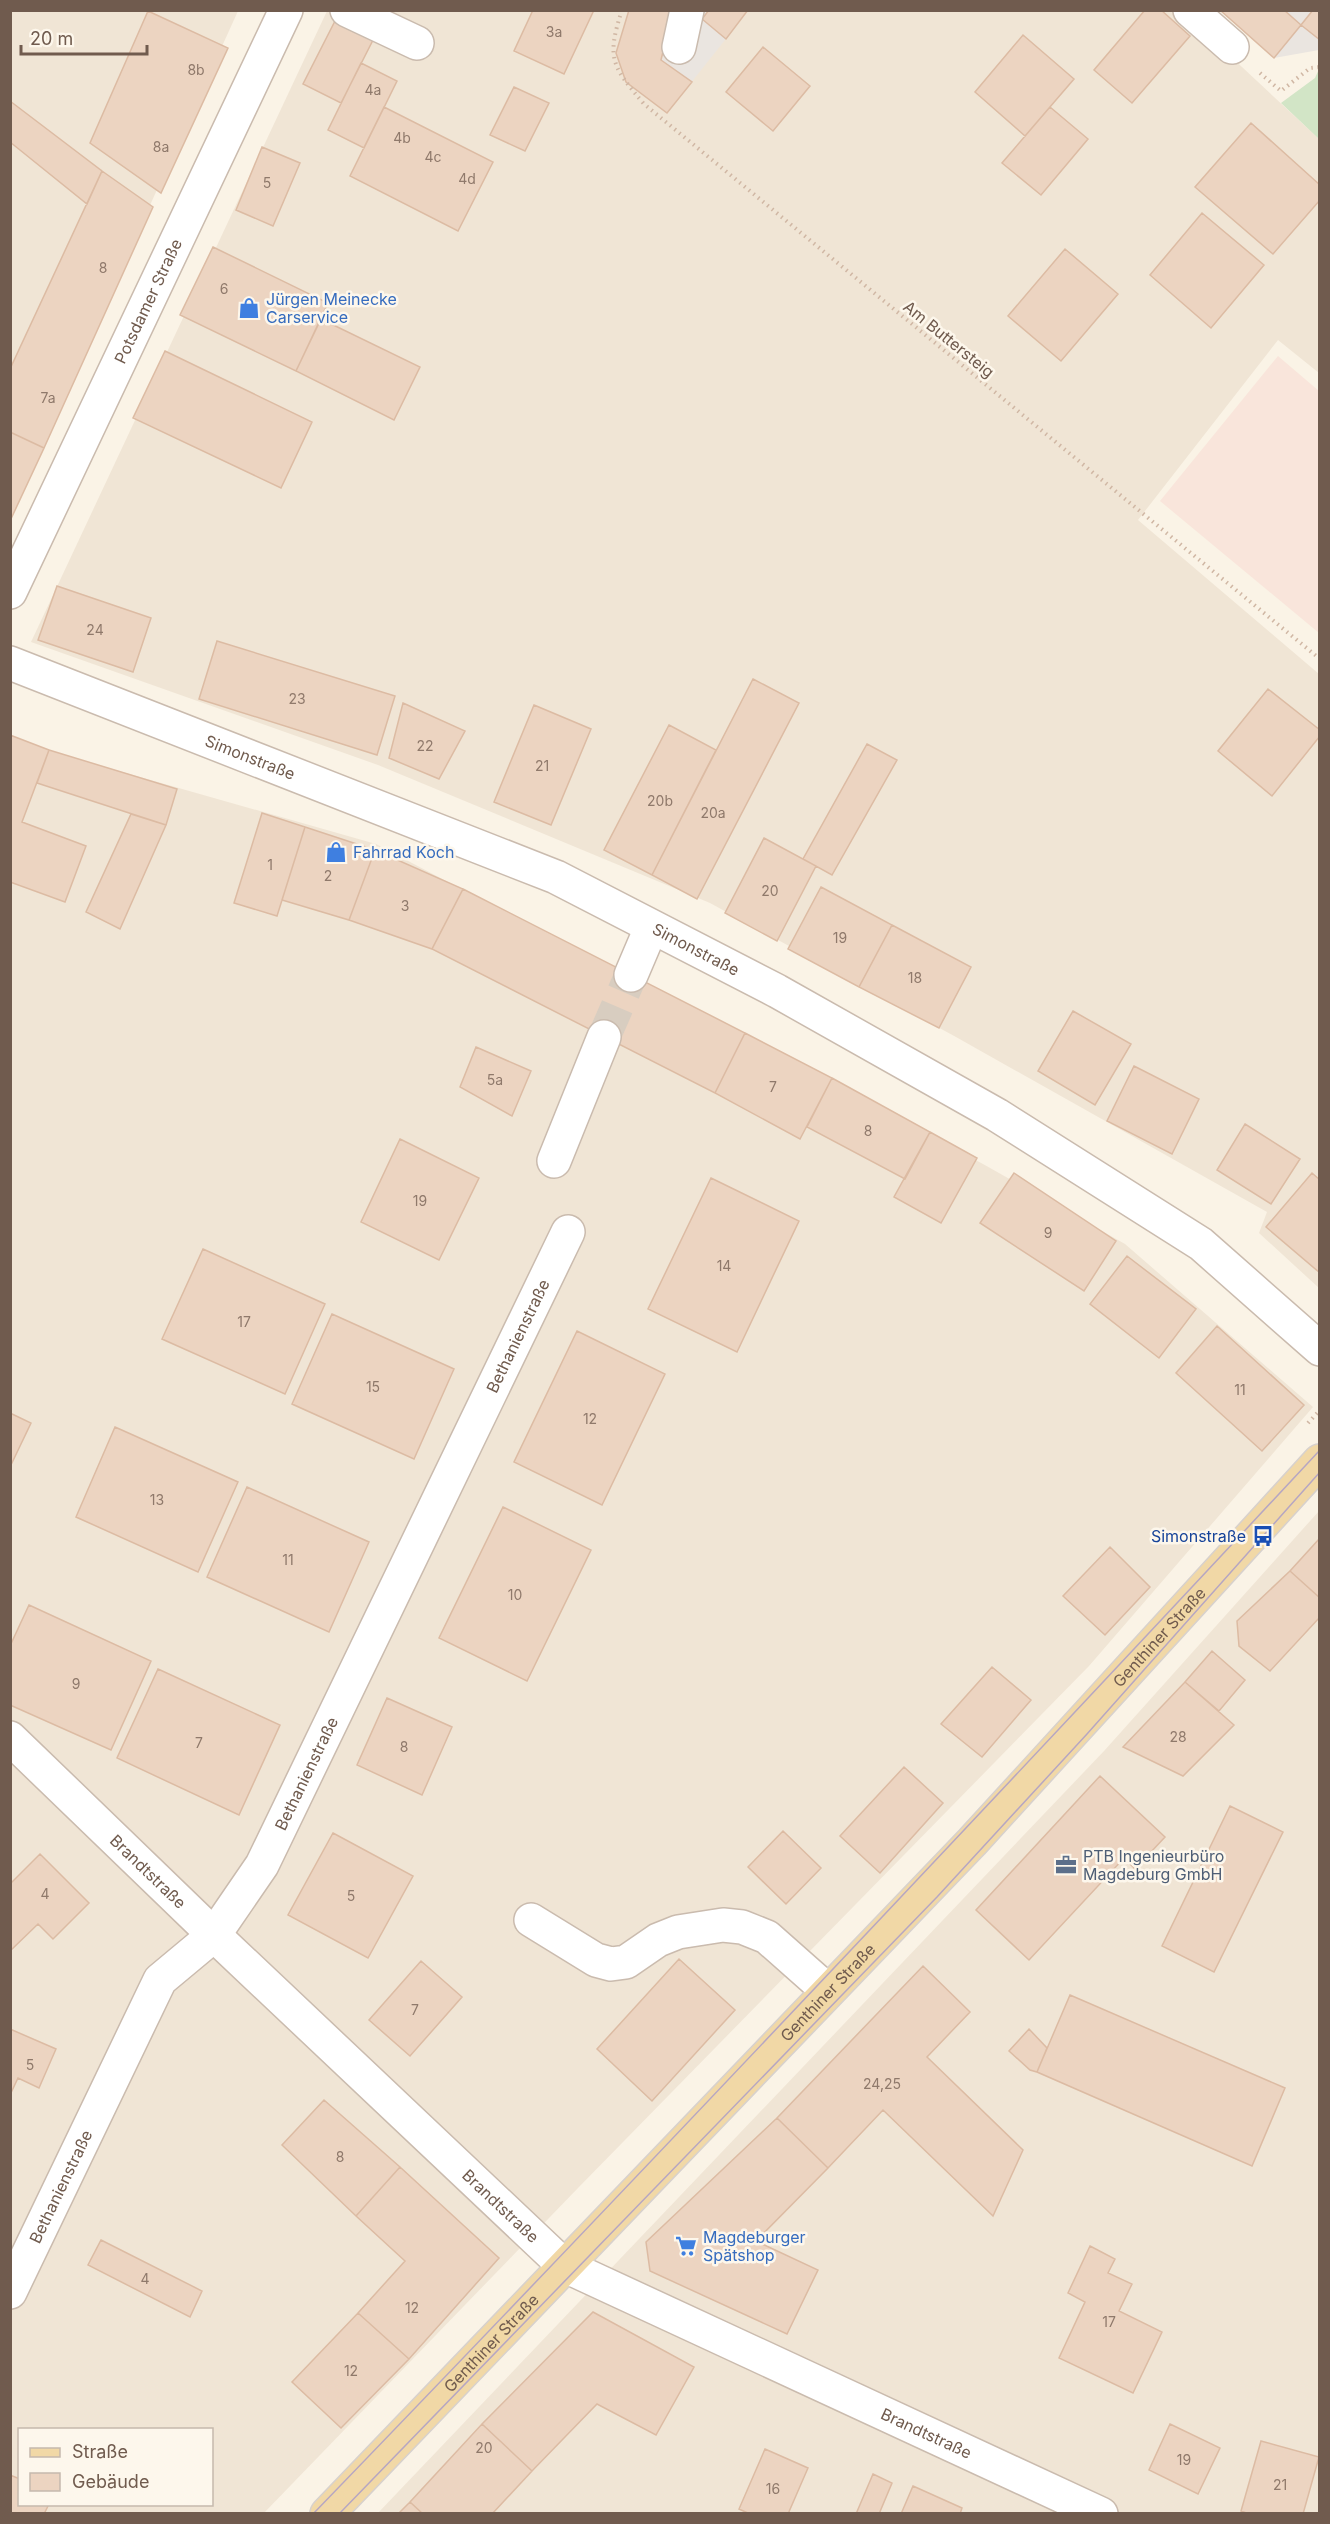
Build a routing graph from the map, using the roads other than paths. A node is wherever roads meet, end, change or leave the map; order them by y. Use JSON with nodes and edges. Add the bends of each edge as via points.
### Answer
{"nodes":[{"id":1,"x":286,"y":10,"type":"edge"},
{"id":2,"x":347,"y":10,"type":"edge"},
{"id":3,"x":687,"y":10,"type":"edge"},
{"id":4,"x":1190,"y":10,"type":"edge"},
{"id":5,"x":417,"y":43,"type":"dead end"},
{"id":6,"x":679,"y":47,"type":"dead end"},
{"id":7,"x":1232,"y":47,"type":"road end"},
{"id":8,"x":10,"y":592,"type":"edge"},
{"id":9,"x":10,"y":663,"type":"edge"},
{"id":10,"x":651,"y":928,"type":"junction"},
{"id":11,"x":631,"y":975,"type":"tunnel mouth"},
{"id":12,"x":604,"y":1037,"type":"tunnel mouth"},
{"id":13,"x":554,"y":1161,"type":"dead end"},
{"id":14,"x":568,"y":1232,"type":"dead end"},
{"id":15,"x":1320,"y":1349,"type":"edge"},
{"id":16,"x":1320,"y":1461,"type":"edge"},
{"id":17,"x":10,"y":1738,"type":"edge"},
{"id":18,"x":531,"y":1920,"type":"dead end"},
{"id":19,"x":214,"y":1935,"type":"junction"},
{"id":20,"x":828,"y":1991,"type":"junction"},
{"id":21,"x":565,"y":2264,"type":"junction"},
{"id":22,"x":10,"y":2292,"type":"edge"},
{"id":23,"x":327,"y":2514,"type":"edge"},
{"id":24,"x":1101,"y":2514,"type":"edge"}],
"edges":[{"from":1,"to":8,"type":"street","name":"Potsdamer Straße"},
{"from":2,"to":5,"type":"street"},
{"from":3,"to":6,"type":"street"},
{"from":4,"to":7,"type":"street"},
{"from":9,"to":10,"type":"street","name":"Simonstraße","via":[[556,877]]},
{"from":10,"to":11,"type":"street"},
{"from":10,"to":15,"type":"street","name":"Simonstraße","via":[[777,991],[997,1115],[1201,1244]]},
{"from":12,"to":13,"type":"street"},
{"from":14,"to":19,"type":"street","name":"Bethanienstraße","via":[[262,1865]]},
{"from":16,"to":20,"type":"main road","name":"Genthiner Straße","via":[[972,1842]]},
{"from":17,"to":19,"type":"street","name":"Brandtstraße"},
{"from":18,"to":20,"type":"street","via":[[596,1960],[611,1964],[626,1962],[658,1940],[678,1932],[723,1925],[742,1927],[766,1937]]},
{"from":19,"to":21,"type":"street","name":"Brandtstraße"},
{"from":19,"to":22,"type":"street","name":"Bethanienstraße","via":[[160,1980]]},
{"from":20,"to":21,"type":"main road","name":"Genthiner Straße"},
{"from":21,"to":23,"type":"main road","name":"Genthiner Straße"},
{"from":21,"to":24,"type":"street","name":"Brandtstraße"}]}
